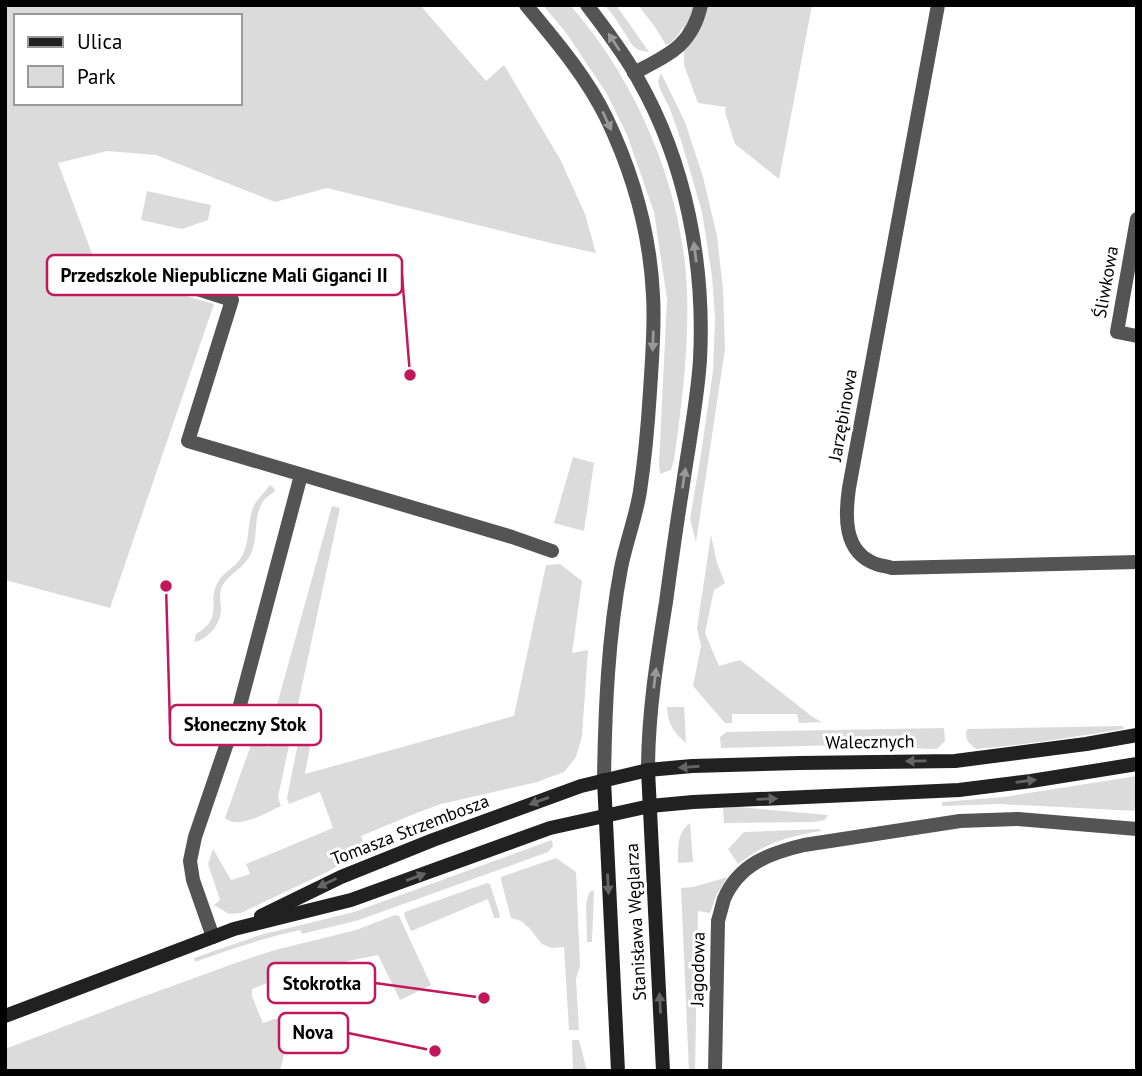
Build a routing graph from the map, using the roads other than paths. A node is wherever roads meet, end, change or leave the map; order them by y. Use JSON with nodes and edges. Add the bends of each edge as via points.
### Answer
{"nodes":[{"id":1,"x":526,"y":5,"type":"edge"},
{"id":2,"x":587,"y":5,"type":"edge"},
{"id":3,"x":701,"y":5,"type":"edge"},
{"id":4,"x":938,"y":5,"type":"edge"},
{"id":5,"x":634,"y":73,"type":"junction"},
{"id":6,"x":1137,"y":219,"type":"edge"},
{"id":7,"x":160,"y":277,"type":"dead end"},
{"id":8,"x":1137,"y":335,"type":"edge"},
{"id":9,"x":301,"y":475,"type":"junction"},
{"id":10,"x":552,"y":551,"type":"dead end"},
{"id":11,"x":1137,"y":562,"type":"edge"},
{"id":12,"x":1137,"y":735,"type":"edge"},
{"id":13,"x":1137,"y":764,"type":"edge"},
{"id":14,"x":648,"y":770,"type":"junction"},
{"id":15,"x":604,"y":780,"type":"junction"},
{"id":16,"x":650,"y":806,"type":"junction"},
{"id":17,"x":605,"y":816,"type":"junction"},
{"id":18,"x":1137,"y":829,"type":"edge"},
{"id":19,"x":234,"y":929,"type":"junction"},
{"id":20,"x":213,"y":937,"type":"junction"},
{"id":21,"x":5,"y":1016,"type":"edge"},
{"id":22,"x":618,"y":1071,"type":"edge"},
{"id":23,"x":663,"y":1071,"type":"edge"},
{"id":24,"x":715,"y":1071,"type":"edge"}],
"edges":[{"from":1,"to":15,"type":"street","one_way":true,"via":[[562,49],[605,115],[637,198],[652,283],[648,415],[640,493],[614,619]]},
{"from":5,"to":2,"type":"street","one_way":true},
{"from":3,"to":5,"type":"street","via":[[694,29],[684,41],[664,58]]},
{"from":4,"to":11,"type":"street","name":"Jarzębinowa","via":[[849,488],[846,526],[862,556],[892,568]]},
{"from":14,"to":5,"type":"street","one_way":true,"via":[[655,674],[693,423],[700,299],[680,177]]},
{"from":6,"to":8,"type":"street","name":"Śliwkowa","via":[[1117,332]]},
{"from":7,"to":9,"type":"street","via":[[232,300],[188,441]]},
{"from":9,"to":10,"type":"street"},
{"from":9,"to":20,"type":"street","via":[[240,705],[190,862]]},
{"from":12,"to":14,"type":"street","name":"Walecznych","one_way":true,"via":[[955,761],[799,762]]},
{"from":16,"to":13,"type":"street","one_way":true,"via":[[959,790]]},
{"from":14,"to":15,"type":"street","name":"Walecznych"},
{"from":14,"to":16,"type":"street","name":"Stanisława Węglarza"},
{"from":15,"to":17,"type":"street","name":"Stanisława Węglarza"},
{"from":15,"to":19,"type":"street","name":"Tomasza Strzembosza","one_way":true,"via":[[379,861]]},
{"from":16,"to":17,"type":"street"},
{"from":23,"to":16,"type":"street","name":"Stanisława Węglarza","one_way":true},
{"from":19,"to":17,"type":"street","name":"Tomasza Strzembosza","one_way":true,"via":[[351,900],[550,828]]},
{"from":17,"to":22,"type":"street","name":"Stanisława Węglarza","one_way":true},
{"from":18,"to":24,"type":"street","name":"Jagodowa","via":[[1018,819],[960,821],[764,856],[741,875],[724,899],[718,921]]},
{"from":19,"to":20,"type":"street","name":"Tomasza Strzembosza"},
{"from":20,"to":21,"type":"street","name":"Tomasza Strzembosza"}]}
